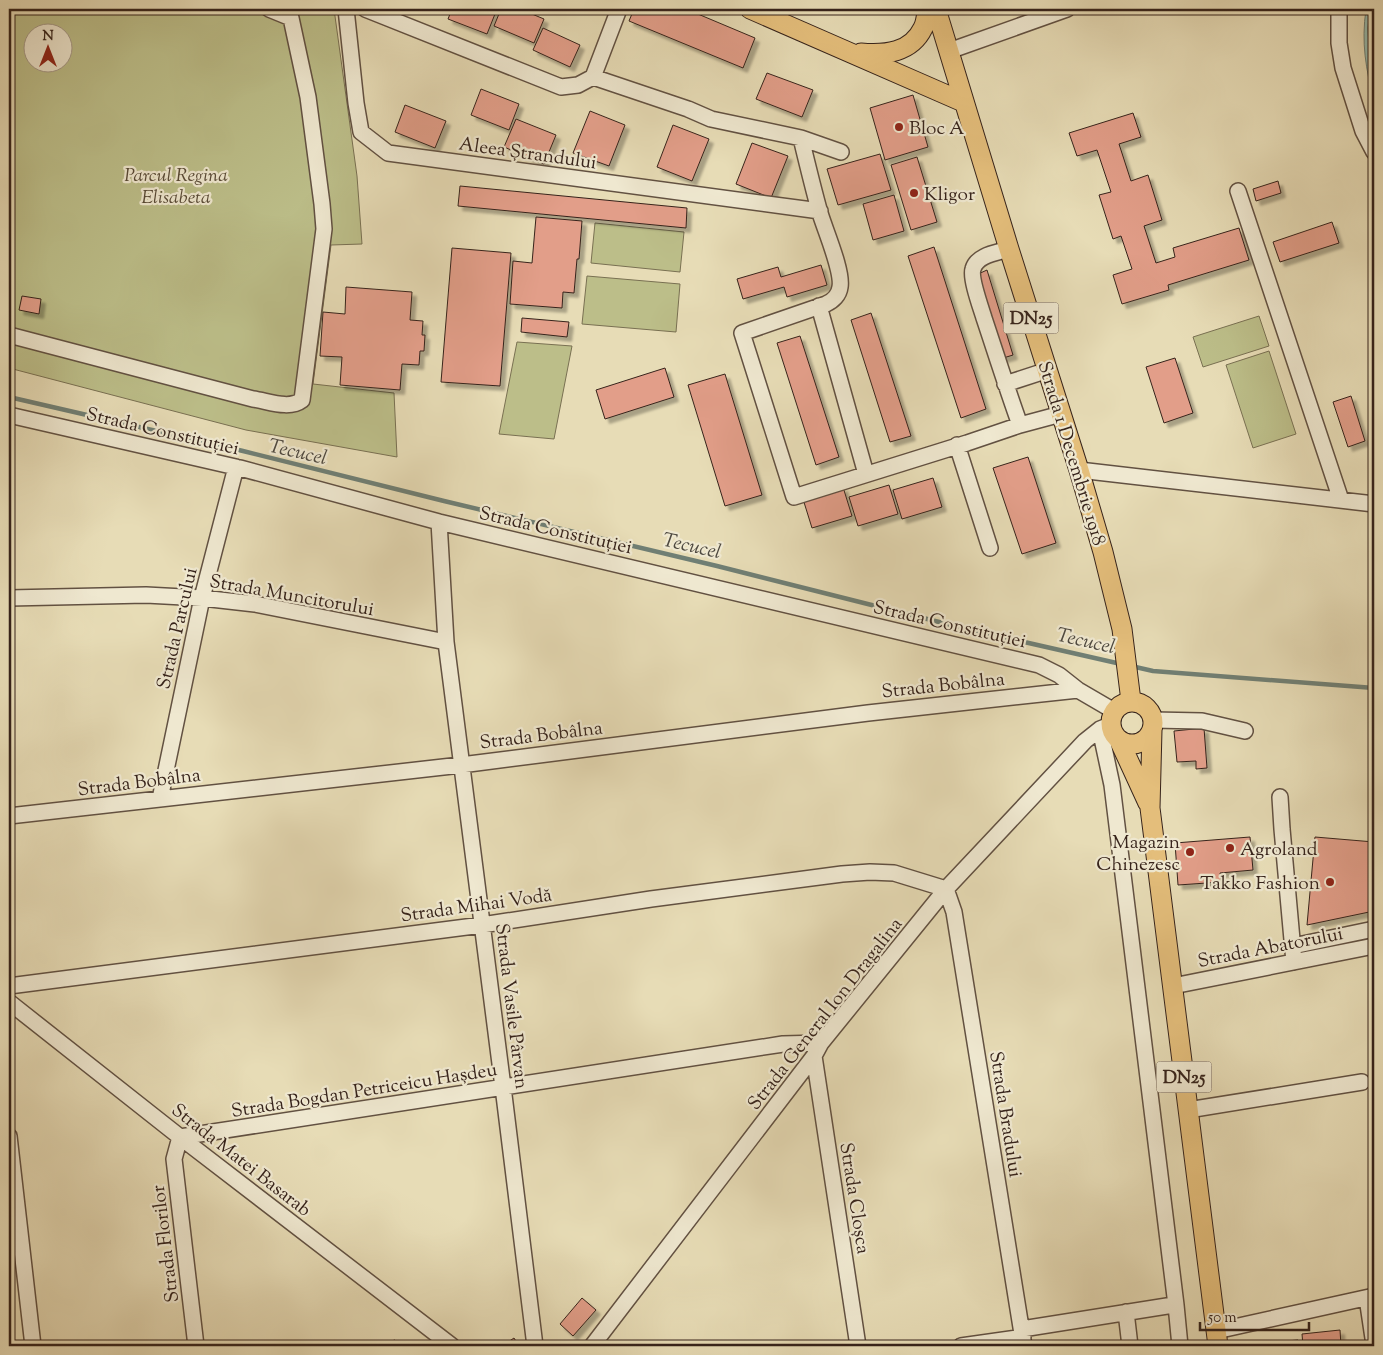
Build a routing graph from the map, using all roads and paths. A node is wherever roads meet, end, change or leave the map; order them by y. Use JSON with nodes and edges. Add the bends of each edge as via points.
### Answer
{"nodes":[{"id":1,"x":269,"y":9,"type":"edge"},
{"id":2,"x":346,"y":9,"type":"edge"},
{"id":3,"x":365,"y":9,"type":"edge"},
{"id":4,"x":619,"y":9,"type":"edge"},
{"id":5,"x":750,"y":9,"type":"edge"},
{"id":6,"x":928,"y":9,"type":"edge"},
{"id":7,"x":936,"y":9,"type":"edge"},
{"id":8,"x":1067,"y":9,"type":"edge"},
{"id":9,"x":1338,"y":9,"type":"edge"},
{"id":10,"x":852,"y":52,"type":"junction"},
{"id":11,"x":949,"y":52,"type":"junction"},
{"id":12,"x":593,"y":77,"type":"junction"},
{"id":13,"x":963,"y":102,"type":"junction"},
{"id":14,"x":801,"y":138,"type":"junction"},
{"id":15,"x":841,"y":152,"type":"dead end"},
{"id":16,"x":1374,"y":152,"type":"edge"},
{"id":17,"x":1238,"y":191,"type":"dead end"},
{"id":18,"x":820,"y":211,"type":"junction"},
{"id":19,"x":1008,"y":249,"type":"junction"},
{"id":20,"x":819,"y":306,"type":"junction"},
{"id":21,"x":9,"y":334,"type":"edge"},
{"id":22,"x":1048,"y":370,"type":"junction"},
{"id":23,"x":1005,"y":384,"type":"junction"},
{"id":24,"x":1061,"y":414,"type":"junction"},
{"id":25,"x":9,"y":415,"type":"edge"},
{"id":26,"x":1020,"y":425,"type":"junction"},
{"id":27,"x":957,"y":445,"type":"junction"},
{"id":28,"x":236,"y":468,"type":"junction"},
{"id":29,"x":1079,"y":470,"type":"junction"},
{"id":30,"x":866,"y":474,"type":"junction"},
{"id":31,"x":1341,"y":500,"type":"junction"},
{"id":32,"x":1374,"y":504,"type":"edge"},
{"id":33,"x":440,"y":522,"type":"junction"},
{"id":34,"x":990,"y":548,"type":"dead end"},
{"id":35,"x":9,"y":598,"type":"edge"},
{"id":36,"x":202,"y":598,"type":"junction"},
{"id":37,"x":446,"y":642,"type":"junction"},
{"id":38,"x":1078,"y":690,"type":"junction"},
{"id":39,"x":1131,"y":702,"type":"junction"},
{"id":40,"x":1152,"y":725,"type":"junction"},
{"id":41,"x":1111,"y":726,"type":"junction"},
{"id":42,"x":1245,"y":731,"type":"dead end"},
{"id":43,"x":461,"y":764,"type":"junction"},
{"id":44,"x":1280,"y":797,"type":"dead end"},
{"id":45,"x":160,"y":799,"type":"junction"},
{"id":46,"x":1150,"y":808,"type":"junction"},
{"id":47,"x":9,"y":816,"type":"edge"},
{"id":48,"x":946,"y":890,"type":"junction"},
{"id":49,"x":482,"y":925,"type":"junction"},
{"id":50,"x":1374,"y":929,"type":"edge"},
{"id":51,"x":1293,"y":946,"type":"junction"},
{"id":52,"x":1374,"y":946,"type":"edge"},
{"id":53,"x":1294,"y":962,"type":"junction"},
{"id":54,"x":9,"y":986,"type":"edge"},
{"id":55,"x":1173,"y":986,"type":"junction"},
{"id":56,"x":9,"y":1002,"type":"edge"},
{"id":57,"x":818,"y":1050,"type":"junction"},
{"id":58,"x":1362,"y":1082,"type":"dead end"},
{"id":59,"x":503,"y":1087,"type":"junction"},
{"id":60,"x":1188,"y":1110,"type":"junction"},
{"id":61,"x":9,"y":1136,"type":"edge"},
{"id":62,"x":180,"y":1137,"type":"junction"},
{"id":63,"x":10,"y":1153,"type":"edge"},
{"id":64,"x":1371,"y":1297,"type":"edge"},
{"id":65,"x":1167,"y":1306,"type":"dead end"},
{"id":66,"x":1126,"y":1312,"type":"junction"},
{"id":67,"x":1023,"y":1337,"type":"edge"},
{"id":68,"x":1216,"y":1338,"type":"edge"},
{"id":69,"x":1374,"y":1345,"type":"edge"},
{"id":70,"x":33,"y":1346,"type":"edge"},
{"id":71,"x":196,"y":1346,"type":"edge"},
{"id":72,"x":452,"y":1346,"type":"edge"},
{"id":73,"x":535,"y":1346,"type":"edge"},
{"id":74,"x":592,"y":1346,"type":"edge"},
{"id":75,"x":858,"y":1346,"type":"edge"},
{"id":76,"x":961,"y":1346,"type":"edge"},
{"id":77,"x":1130,"y":1346,"type":"edge"},
{"id":78,"x":1180,"y":1346,"type":"edge"}],
"edges":[{"from":1,"to":21,"type":"street","via":[[291,18],[308,98],[322,204],[324,229],[302,400],[290,405],[253,399]]},
{"from":2,"to":18,"type":"street","name":"Aleea Ștrandului","via":[[361,132],[388,153]]},
{"from":3,"to":12,"type":"street","via":[[562,87],[578,85]]},
{"from":4,"to":12,"type":"street"},
{"from":5,"to":10,"type":"main road"},
{"from":6,"to":10,"type":"main road","via":[[923,28],[912,42],[897,51],[877,54]]},
{"from":7,"to":11,"type":"main road","name":"Strada 1 Decembrie 1918","number":"DN25"},
{"from":8,"to":11,"type":"street"},
{"from":9,"to":16,"type":"street","via":[[1343,68],[1363,131]]},
{"from":10,"to":13,"type":"main road"},
{"from":11,"to":13,"type":"main road","name":"Strada 1 Decembrie 1918","number":"DN25"},
{"from":12,"to":14,"type":"street","via":[[711,119]]},
{"from":13,"to":19,"type":"main road","name":"Strada 1 Decembrie 1918","number":"DN25"},
{"from":14,"to":15,"type":"street"},
{"from":14,"to":18,"type":"street"},
{"from":17,"to":31,"type":"street"},
{"from":18,"to":20,"type":"street","via":[[840,287],[832,301]]},
{"from":19,"to":22,"type":"main road","name":"Strada 1 Decembrie 1918","number":"DN25"},
{"from":19,"to":23,"type":"street","via":[[984,257],[972,271]]},
{"from":20,"to":30,"type":"street"},
{"from":20,"to":30,"type":"street","via":[[742,333],[794,497]]},
{"from":22,"to":23,"type":"street"},
{"from":22,"to":24,"type":"main road","name":"Strada 1 Decembrie 1918","number":"DN25"},
{"from":23,"to":26,"type":"street"},
{"from":24,"to":26,"type":"street"},
{"from":24,"to":29,"type":"main road","name":"Strada 1 Decembrie 1918","number":"DN25"},
{"from":25,"to":28,"type":"street","name":"Strada Constituției"},
{"from":26,"to":27,"type":"street"},
{"from":27,"to":30,"type":"street"},
{"from":27,"to":34,"type":"street"},
{"from":28,"to":33,"type":"street","name":"Strada Constituției"},
{"from":28,"to":36,"type":"street","name":"Strada Parcului"},
{"from":29,"to":31,"type":"street"},
{"from":29,"to":39,"type":"main road","name":"Strada 1 Decembrie 1918","number":"DN25","via":[[1122,630]]},
{"from":31,"to":32,"type":"street"},
{"from":33,"to":37,"type":"street","name":"Strada Vasile Pârvan"},
{"from":33,"to":38,"type":"street","name":"Strada Constituției","via":[[1039,665]]},
{"from":35,"to":36,"type":"street","name":"Strada Muncitorului","via":[[146,595]]},
{"from":36,"to":37,"type":"street","name":"Strada Muncitorului","via":[[255,604]]},
{"from":36,"to":45,"type":"street","name":"Strada Parcului"},
{"from":37,"to":43,"type":"street","name":"Strada Vasile Pârvan"},
{"from":38,"to":41,"type":"street","name":"Strada Constituției"},
{"from":38,"to":43,"type":"street","name":"Strada Bobâlna"},
{"from":39,"to":40,"type":"main road","via":[[1149,710]]},
{"from":39,"to":41,"type":"main road","via":[[1121,704]]},
{"from":40,"to":41,"type":"main road","via":[[1147,738],[1128,744]]},
{"from":40,"to":42,"type":"street","via":[[1202,721]]},
{"from":40,"to":46,"type":"main road","number":"DN25"},
{"from":41,"to":46,"type":"main road","number":"DN25"},
{"from":41,"to":48,"type":"street","name":"Strada General Ion Dragalina","via":[[1085,741]]},
{"from":41,"to":78,"type":"street","via":[[1112,785]]},
{"from":43,"to":45,"type":"street","name":"Strada Bobâlna"},
{"from":43,"to":49,"type":"street","name":"Strada Vasile Pârvan"},
{"from":44,"to":51,"type":"street"},
{"from":45,"to":47,"type":"street","name":"Strada Bobâlna"},
{"from":46,"to":55,"type":"main road","number":"DN25"},
{"from":48,"to":49,"type":"street","name":"Strada Mihai Vodă","via":[[894,873],[842,874]]},
{"from":48,"to":57,"type":"street","name":"Strada General Ion Dragalina"},
{"from":48,"to":67,"type":"street","name":"Strada Bradului","via":[[954,912]]},
{"from":49,"to":54,"type":"street","name":"Strada Mihai Vodă"},
{"from":49,"to":59,"type":"street","name":"Strada Vasile Pârvan"},
{"from":50,"to":51,"type":"street"},
{"from":51,"to":53,"type":"street"},
{"from":52,"to":53,"type":"street","name":"Strada Abatorului"},
{"from":53,"to":55,"type":"street","name":"Strada Abatorului"},
{"from":55,"to":60,"type":"main road","number":"DN25"},
{"from":56,"to":62,"type":"street","name":"Strada Matei Basarab"},
{"from":57,"to":59,"type":"street","name":"Strada Bogdan Petriceicu Hașdeu","via":[[783,1044]]},
{"from":57,"to":74,"type":"street","name":"Strada General Ion Dragalina"},
{"from":57,"to":75,"type":"street","name":"Strada Cloșca"},
{"from":58,"to":60,"type":"street"},
{"from":59,"to":62,"type":"street","name":"Strada Bogdan Petriceicu Hașdeu"},
{"from":59,"to":73,"type":"street","name":"Strada Vasile Pârvan"},
{"from":60,"to":68,"type":"main road","number":"DN25"},
{"from":61,"to":63,"type":"street"},
{"from":62,"to":71,"type":"street","name":"Strada Florilor","via":[[174,1159]]},
{"from":62,"to":72,"type":"street","name":"Strada Matei Basarab"},
{"from":63,"to":70,"type":"street"},
{"from":64,"to":68,"type":"street"},
{"from":64,"to":69,"type":"street"},
{"from":65,"to":66,"type":"street"},
{"from":66,"to":67,"type":"street"},
{"from":66,"to":77,"type":"street"},
{"from":67,"to":76,"type":"street"}]}
